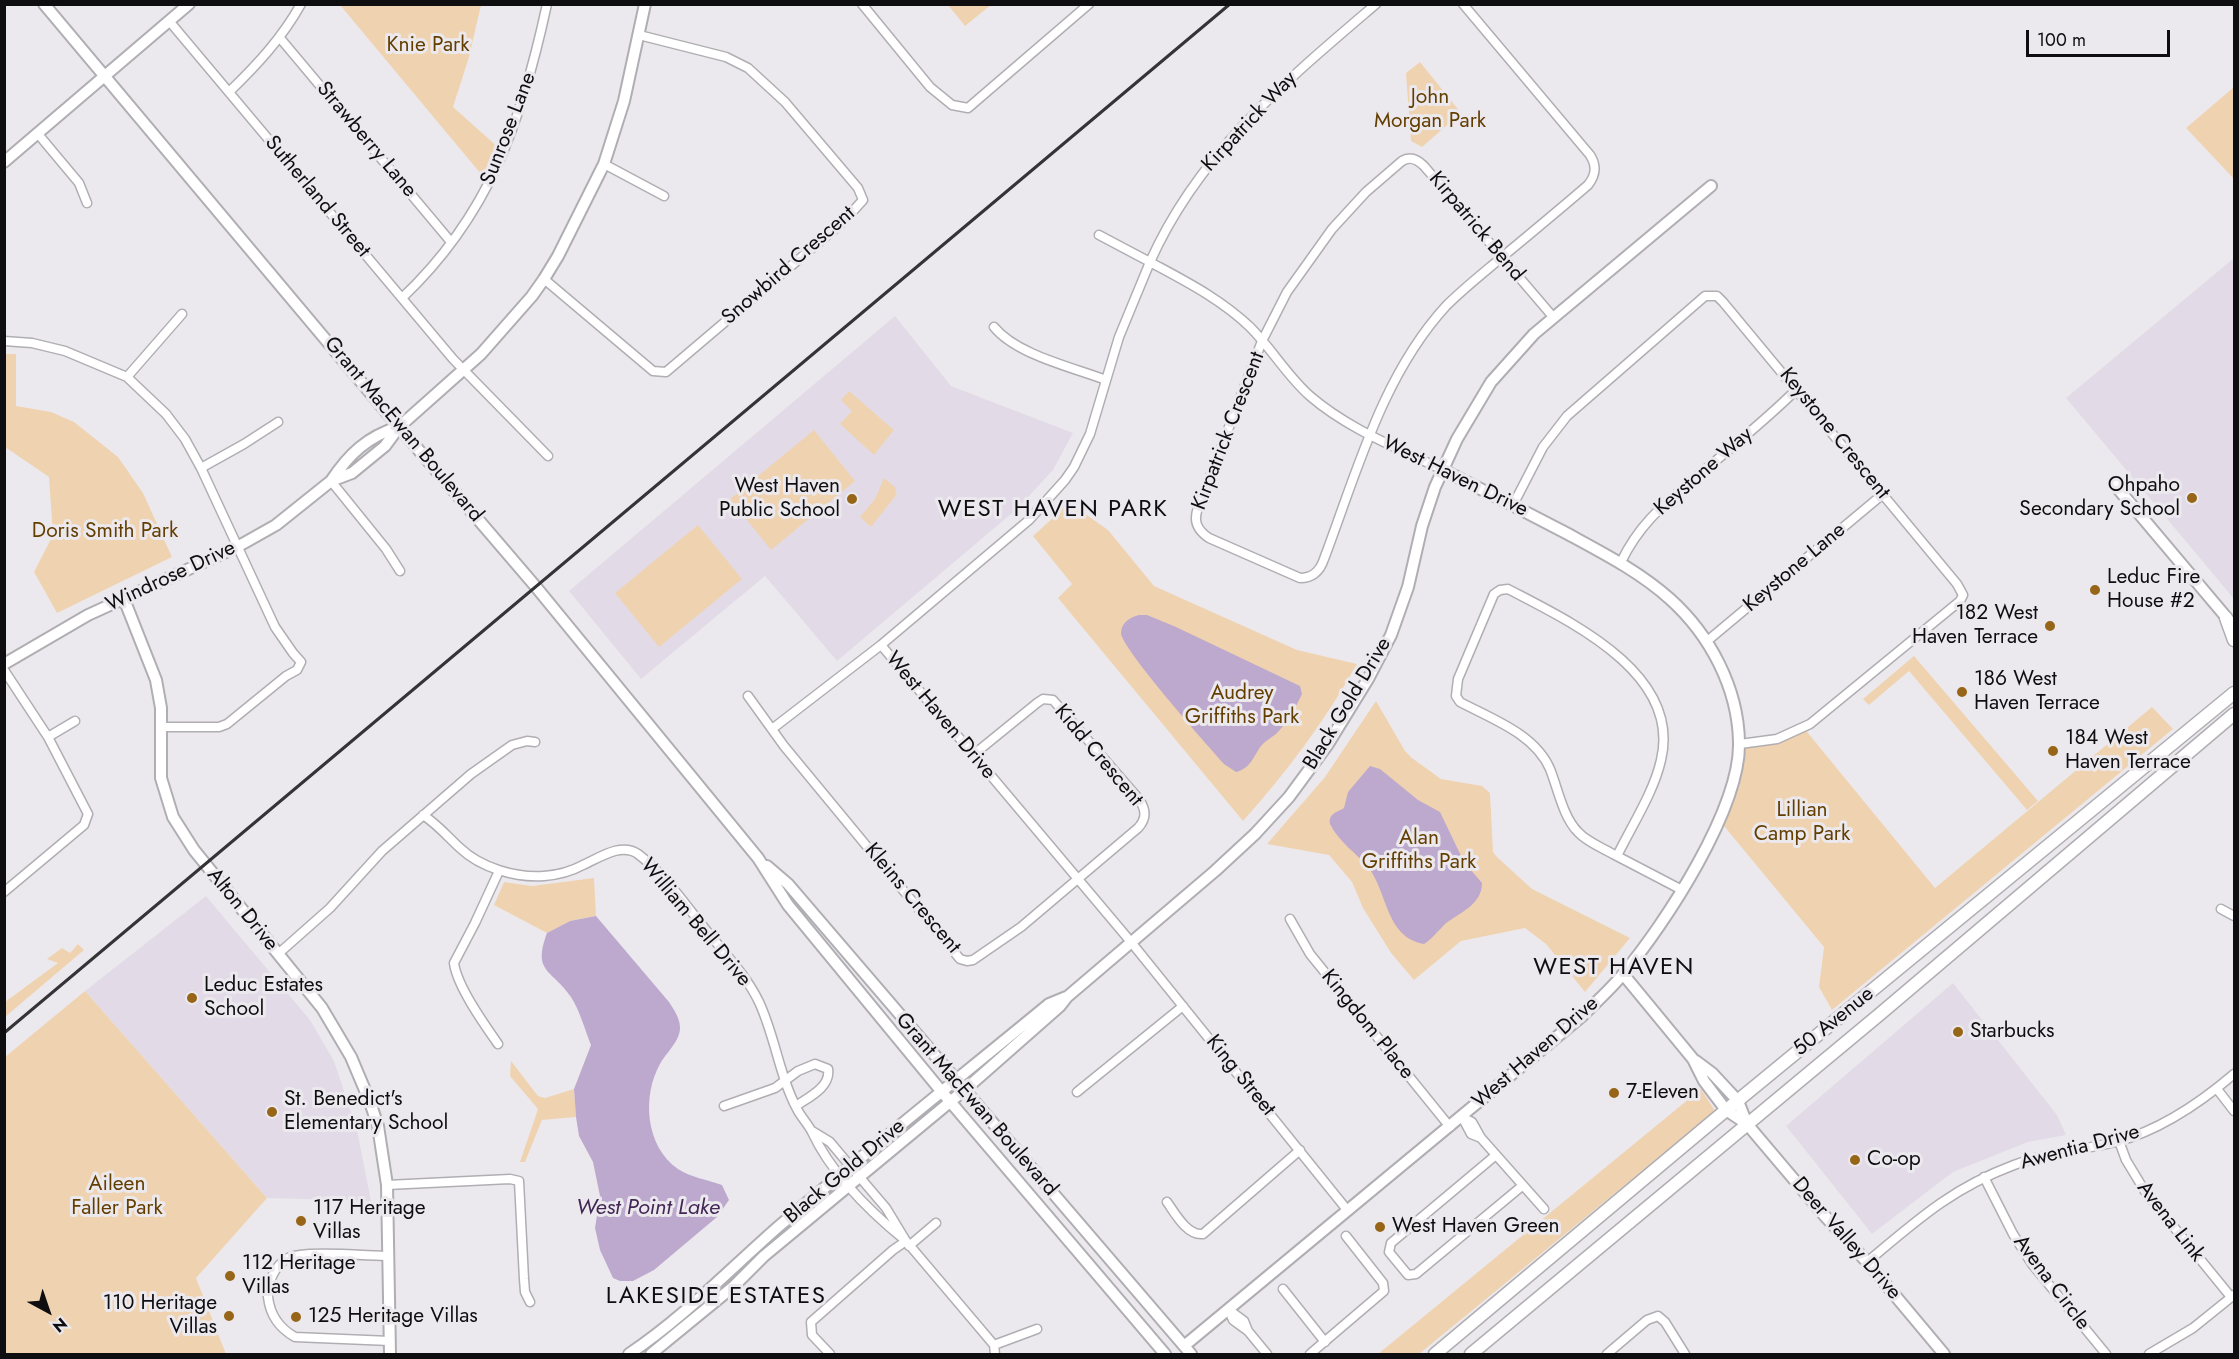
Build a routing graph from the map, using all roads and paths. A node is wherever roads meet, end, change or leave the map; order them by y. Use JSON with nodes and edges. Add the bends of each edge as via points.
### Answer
{"nodes":[{"id":1,"x":44,"y":4,"type":"edge"},
{"id":2,"x":189,"y":4,"type":"edge"},
{"id":3,"x":301,"y":4,"type":"edge"},
{"id":4,"x":547,"y":4,"type":"edge"},
{"id":5,"x":645,"y":4,"type":"edge"},
{"id":6,"x":862,"y":4,"type":"edge"},
{"id":7,"x":1089,"y":4,"type":"edge"},
{"id":8,"x":1376,"y":4,"type":"edge"},
{"id":9,"x":1463,"y":4,"type":"edge"},
{"id":10,"x":170,"y":22,"type":"junction"},
{"id":11,"x":639,"y":35,"type":"junction"},
{"id":12,"x":280,"y":38,"type":"junction"},
{"id":13,"x":106,"y":77,"type":"junction"},
{"id":14,"x":229,"y":92,"type":"junction"},
{"id":15,"x":38,"y":134,"type":"junction"},
{"id":16,"x":4,"y":162,"type":"edge"},
{"id":17,"x":604,"y":164,"type":"junction"},
{"id":18,"x":1712,"y":186,"type":"dead end"},
{"id":19,"x":664,"y":196,"type":"dead end"},
{"id":20,"x":87,"y":204,"type":"dead end"},
{"id":21,"x":1099,"y":235,"type":"dead end"},
{"id":22,"x":452,"y":242,"type":"junction"},
{"id":23,"x":1503,"y":257,"type":"junction"},
{"id":24,"x":1150,"y":262,"type":"junction"},
{"id":25,"x":544,"y":279,"type":"junction"},
{"id":26,"x":402,"y":298,"type":"junction"},
{"id":27,"x":182,"y":314,"type":"dead end"},
{"id":28,"x":1554,"y":318,"type":"junction"},
{"id":29,"x":994,"y":327,"type":"dead end"},
{"id":30,"x":4,"y":341,"type":"edge"},
{"id":31,"x":1262,"y":341,"type":"junction"},
{"id":32,"x":463,"y":371,"type":"junction"},
{"id":33,"x":127,"y":377,"type":"junction"},
{"id":34,"x":1106,"y":380,"type":"junction"},
{"id":35,"x":1797,"y":388,"type":"junction"},
{"id":36,"x":278,"y":422,"type":"dead end"},
{"id":37,"x":399,"y":427,"type":"junction"},
{"id":38,"x":1370,"y":435,"type":"junction"},
{"id":39,"x":548,"y":456,"type":"dead end"},
{"id":40,"x":201,"y":468,"type":"junction"},
{"id":41,"x":1443,"y":470,"type":"junction"},
{"id":42,"x":332,"y":481,"type":"junction"},
{"id":43,"x":2114,"y":484,"type":"dead end"},
{"id":44,"x":1883,"y":494,"type":"junction"},
{"id":45,"x":1513,"y":505,"type":"junction"},
{"id":46,"x":237,"y":546,"type":"junction"},
{"id":47,"x":1621,"y":562,"type":"junction"},
{"id":48,"x":400,"y":571,"type":"dead end"},
{"id":49,"x":124,"y":599,"type":"junction"},
{"id":50,"x":2230,"y":622,"type":"edge"},
{"id":51,"x":2235,"y":640,"type":"edge"},
{"id":52,"x":1706,"y":642,"type":"junction"},
{"id":53,"x":881,"y":645,"type":"junction"},
{"id":54,"x":4,"y":664,"type":"edge"},
{"id":55,"x":4,"y":670,"type":"edge"},
{"id":56,"x":2235,"y":693,"type":"edge"},
{"id":57,"x":748,"y":696,"type":"dead end"},
{"id":58,"x":2235,"y":714,"type":"edge"},
{"id":59,"x":75,"y":721,"type":"dead end"},
{"id":60,"x":161,"y":727,"type":"junction"},
{"id":61,"x":772,"y":729,"type":"junction"},
{"id":62,"x":48,"y":737,"type":"junction"},
{"id":63,"x":535,"y":742,"type":"dead end"},
{"id":64,"x":1740,"y":744,"type":"junction"},
{"id":65,"x":973,"y":755,"type":"junction"},
{"id":66,"x":423,"y":815,"type":"junction"},
{"id":67,"x":1617,"y":856,"type":"junction"},
{"id":68,"x":758,"y":858,"type":"junction"},
{"id":69,"x":499,"y":871,"type":"junction"},
{"id":70,"x":1076,"y":880,"type":"junction"},
{"id":71,"x":1682,"y":890,"type":"junction"},
{"id":72,"x":4,"y":892,"type":"edge"},
{"id":73,"x":2221,"y":909,"type":"dead end"},
{"id":74,"x":2235,"y":916,"type":"edge"},
{"id":75,"x":1290,"y":919,"type":"dead end"},
{"id":76,"x":1131,"y":942,"type":"junction"},
{"id":77,"x":278,"y":954,"type":"junction"},
{"id":78,"x":1623,"y":974,"type":"junction"},
{"id":79,"x":1067,"y":997,"type":"junction"},
{"id":80,"x":1183,"y":1005,"type":"junction"},
{"id":81,"x":498,"y":1044,"type":"dead end"},
{"id":82,"x":1693,"y":1059,"type":"junction"},
{"id":83,"x":2235,"y":1074,"type":"edge"},
{"id":84,"x":956,"y":1080,"type":"junction"},
{"id":85,"x":785,"y":1081,"type":"junction"},
{"id":86,"x":2217,"y":1089,"type":"junction"},
{"id":87,"x":964,"y":1090,"type":"junction"},
{"id":88,"x":942,"y":1092,"type":"junction"},
{"id":89,"x":1077,"y":1092,"type":"dead end"},
{"id":90,"x":950,"y":1101,"type":"junction"},
{"id":91,"x":1738,"y":1101,"type":"junction"},
{"id":92,"x":724,"y":1106,"type":"dead end"},
{"id":93,"x":796,"y":1106,"type":"junction"},
{"id":94,"x":1726,"y":1110,"type":"junction"},
{"id":95,"x":2235,"y":1111,"type":"edge"},
{"id":96,"x":1462,"y":1117,"type":"junction"},
{"id":97,"x":1747,"y":1124,"type":"junction"},
{"id":98,"x":1450,"y":1127,"type":"junction"},
{"id":99,"x":812,"y":1131,"type":"junction"},
{"id":100,"x":2120,"y":1141,"type":"junction"},
{"id":101,"x":1300,"y":1150,"type":"junction"},
{"id":102,"x":1496,"y":1155,"type":"junction"},
{"id":103,"x":851,"y":1167,"type":"junction"},
{"id":104,"x":840,"y":1176,"type":"junction"},
{"id":105,"x":859,"y":1177,"type":"junction"},
{"id":106,"x":1984,"y":1177,"type":"junction"},
{"id":107,"x":387,"y":1185,"type":"junction"},
{"id":108,"x":848,"y":1186,"type":"junction"},
{"id":109,"x":1522,"y":1186,"type":"junction"},
{"id":110,"x":1167,"y":1202,"type":"dead end"},
{"id":111,"x":1544,"y":1209,"type":"dead end"},
{"id":112,"x":1348,"y":1211,"type":"junction"},
{"id":113,"x":936,"y":1223,"type":"dead end"},
{"id":114,"x":1346,"y":1236,"type":"dead end"},
{"id":115,"x":908,"y":1244,"type":"junction"},
{"id":116,"x":389,"y":1256,"type":"junction"},
{"id":117,"x":1867,"y":1262,"type":"junction"},
{"id":118,"x":1282,"y":1289,"type":"dead end"},
{"id":119,"x":2233,"y":1296,"type":"edge"},
{"id":120,"x":530,"y":1302,"type":"dead end"},
{"id":121,"x":1229,"y":1310,"type":"junction"},
{"id":122,"x":1038,"y":1329,"type":"dead end"},
{"id":123,"x":390,"y":1341,"type":"junction"},
{"id":124,"x":1325,"y":1342,"type":"junction"},
{"id":125,"x":994,"y":1345,"type":"junction"},
{"id":126,"x":1188,"y":1351,"type":"edge"},
{"id":127,"x":390,"y":1354,"type":"edge"},
{"id":128,"x":629,"y":1354,"type":"edge"},
{"id":129,"x":651,"y":1354,"type":"edge"},
{"id":130,"x":830,"y":1354,"type":"edge"},
{"id":131,"x":995,"y":1354,"type":"edge"},
{"id":132,"x":1165,"y":1354,"type":"edge"},
{"id":133,"x":1267,"y":1354,"type":"edge"},
{"id":134,"x":1310,"y":1354,"type":"edge"},
{"id":135,"x":1435,"y":1354,"type":"edge"},
{"id":136,"x":1471,"y":1354,"type":"edge"},
{"id":137,"x":1607,"y":1354,"type":"edge"},
{"id":138,"x":1685,"y":1354,"type":"edge"},
{"id":139,"x":1944,"y":1354,"type":"edge"},
{"id":140,"x":2106,"y":1354,"type":"edge"},
{"id":141,"x":2149,"y":1354,"type":"edge"}],
"edges":[{"from":1,"to":13,"type":"main road","name":"Grant MacEwan Boulevard"},
{"from":2,"to":10,"type":"main road"},
{"from":3,"to":12,"type":"street"},
{"from":4,"to":22,"type":"street","name":"Sunrose Lane","via":[[532,73],[508,142],[489,186]]},
{"from":5,"to":11,"type":"main road","name":"Windrose Drive"},
{"from":6,"to":7,"type":"street","via":[[930,87],[952,105],[968,108]]},
{"from":8,"to":24,"type":"street","name":"Kirpatrick Way","via":[[1289,78],[1234,134],[1185,195]]},
{"from":9,"to":23,"type":"street","via":[[1590,155],[1595,167],[1588,185]]},
{"from":10,"to":13,"type":"main road"},
{"from":10,"to":14,"type":"street","name":"Sutherland Street"},
{"from":11,"to":17,"type":"main road","name":"Windrose Drive"},
{"from":11,"to":25,"type":"street","name":"Snowbird Crescent","via":[[726,57],[759,76],[858,188],[863,200],[666,372],[652,371]]},
{"from":12,"to":14,"type":"street"},
{"from":12,"to":22,"type":"street","name":"Strawberry Lane"},
{"from":13,"to":15,"type":"main road"},
{"from":13,"to":37,"type":"main road","name":"Grant MacEwan Boulevard"},
{"from":14,"to":26,"type":"street","name":"Sutherland Street"},
{"from":15,"to":16,"type":"main road"},
{"from":15,"to":20,"type":"street","via":[[79,183]]},
{"from":17,"to":19,"type":"street"},
{"from":17,"to":25,"type":"main road","name":"Windrose Drive"},
{"from":18,"to":28,"type":"main road","name":"Black Gold Drive"},
{"from":21,"to":24,"type":"street"},
{"from":22,"to":26,"type":"street","name":"Sunrose Lane"},
{"from":23,"to":28,"type":"street","name":"Kirpatrick Bend"},
{"from":23,"to":31,"type":"street","name":"Kirpatrick Bend","via":[[1424,166],[1416,159],[1407,159],[1355,203],[1320,244],[1287,292]]},
{"from":23,"to":38,"type":"street","name":"Kirpatrick Crescent","via":[[1446,306],[1421,338],[1382,405]]},
{"from":24,"to":31,"type":"street","name":"West Haven Drive","via":[[1224,305]]},
{"from":24,"to":34,"type":"street","name":"West Haven Drive"},
{"from":25,"to":32,"type":"main road","name":"Windrose Drive","via":[[497,337]]},
{"from":26,"to":32,"type":"street","name":"Sutherland Street"},
{"from":27,"to":33,"type":"street"},
{"from":28,"to":41,"type":"main road","name":"Black Gold Drive","via":[[1491,382]]},
{"from":29,"to":34,"type":"street","via":[[1020,348]]},
{"from":30,"to":33,"type":"street","via":[[64,351]]},
{"from":31,"to":38,"type":"street","name":"West Haven Drive","via":[[1310,396]]},
{"from":31,"to":38,"type":"street","name":"Kirpatrick Crescent","via":[[1196,513],[1196,525],[1203,534],[1292,575],[1312,576],[1322,566]]},
{"from":32,"to":37,"type":"main road","name":"Windrose Drive"},
{"from":32,"to":39,"type":"street","name":"Sutherland Street"},
{"from":33,"to":40,"type":"street","via":[[166,414]]},
{"from":34,"to":53,"type":"street","name":"West Haven Drive","via":[[1083,449],[1054,495]]},
{"from":35,"to":44,"type":"street","name":"Keystone Crescent"},
{"from":35,"to":45,"type":"street","name":"Keystone Crescent","via":[[1723,302],[1717,296],[1705,296],[1567,416],[1544,447]]},
{"from":35,"to":47,"type":"street","name":"Keystone Way","via":[[1655,512],[1632,539]]},
{"from":36,"to":40,"type":"street"},
{"from":37,"to":42,"type":"main road","name":"Windrose Drive","via":[[377,434],[344,462]]},
{"from":37,"to":68,"type":"main road","name":"Grant MacEwan Boulevard","via":[[537,587]]},
{"from":38,"to":41,"type":"street","name":"West Haven Drive"},
{"from":40,"to":46,"type":"street"},
{"from":41,"to":45,"type":"main road","name":"West Haven Drive"},
{"from":41,"to":76,"type":"main road","name":"Black Gold Drive","via":[[1428,506],[1408,587],[1391,635],[1341,725],[1289,797],[1255,834]]},
{"from":42,"to":46,"type":"main road","name":"Windrose Drive","via":[[276,525]]},
{"from":42,"to":48,"type":"street"},
{"from":43,"to":50,"type":"main road"},
{"from":44,"to":52,"type":"street","name":"Keystone Lane"},
{"from":44,"to":64,"type":"street","name":"Keystone Crescent","via":[[1958,584],[1963,595],[1960,601],[1810,724],[1778,739]]},
{"from":45,"to":47,"type":"main road","name":"West Haven Drive"},
{"from":46,"to":49,"type":"main road","name":"Windrose Drive"},
{"from":46,"to":60,"type":"street","via":[[276,627],[300,666],[227,724]]},
{"from":47,"to":52,"type":"main road","name":"West Haven Drive","via":[[1670,599]]},
{"from":49,"to":54,"type":"main road","name":"Windrose Drive"},
{"from":49,"to":60,"type":"main road","name":"Alton Drive","via":[[156,680]]},
{"from":50,"to":51,"type":"main road"},
{"from":52,"to":64,"type":"main road","name":"West Haven Drive","via":[[1730,689]]},
{"from":53,"to":61,"type":"street"},
{"from":53,"to":65,"type":"street","name":"West Haven Drive"},
{"from":55,"to":62,"type":"street"},
{"from":56,"to":91,"type":"main road","name":"50 Avenue"},
{"from":57,"to":61,"type":"street","name":"Kleins Crescent"},
{"from":58,"to":97,"type":"main road","name":"50 Avenue"},
{"from":59,"to":62,"type":"street"},
{"from":60,"to":77,"type":"main road","name":"Alton Drive","via":[[161,778],[173,817],[194,850]]},
{"from":61,"to":70,"type":"street","name":"Kleins Crescent","via":[[960,959],[967,962],[986,952]]},
{"from":62,"to":72,"type":"street","via":[[86,809],[87,820]]},
{"from":63,"to":66,"type":"street","via":[[512,745],[501,752]]},
{"from":64,"to":71,"type":"main road","name":"West Haven Drive","via":[[1728,800]]},
{"from":65,"to":70,"type":"street","name":"West Haven Drive"},
{"from":65,"to":70,"type":"street","name":"Kidd Crescent","via":[[1042,699],[1053,700],[1139,799],[1144,821]]},
{"from":66,"to":69,"type":"street","name":"William Bell Drive","via":[[462,850]]},
{"from":66,"to":77,"type":"street"},
{"from":67,"to":67,"type":"street","via":[[1586,839],[1570,822],[1550,768],[1533,745],[1456,696],[1458,679],[1494,594],[1500,590],[1508,589],[1608,646],[1639,680],[1659,712],[1664,736],[1661,760]]},
{"from":67,"to":71,"type":"street"},
{"from":68,"to":84,"type":"main road","name":"Grant MacEwan Boulevard","via":[[789,885]]},
{"from":68,"to":88,"type":"main road","name":"Grant MacEwan Boulevard","via":[[788,905]]},
{"from":69,"to":81,"type":"street","via":[[454,963],[479,1017]]},
{"from":69,"to":85,"type":"street","name":"William Bell Drive","via":[[554,875],[620,850],[638,854],[676,893],[744,977],[759,1002]]},
{"from":70,"to":76,"type":"street","name":"West Haven Drive"},
{"from":71,"to":78,"type":"main road","name":"West Haven Drive"},
{"from":73,"to":74,"type":"street"},
{"from":75,"to":98,"type":"street","name":"Kingdom Place","via":[[1310,954]]},
{"from":76,"to":79,"type":"main road","name":"Black Gold Drive"},
{"from":76,"to":80,"type":"street","name":"King Street"},
{"from":77,"to":107,"type":"main road","name":"Alton Drive","via":[[322,1008],[357,1070],[378,1126]]},
{"from":78,"to":82,"type":"main road"},
{"from":78,"to":96,"type":"main road","name":"West Haven Drive","via":[[1582,1016]]},
{"from":79,"to":84,"type":"main road","name":"Black Gold Drive","via":[[1049,1004]]},
{"from":79,"to":87,"type":"main road","name":"Black Gold Drive"},
{"from":80,"to":89,"type":"street"},
{"from":80,"to":101,"type":"street","name":"King Street"},
{"from":82,"to":91,"type":"main road"},
{"from":82,"to":94,"type":"main road"},
{"from":83,"to":86,"type":"street","name":"Awentia Drive"},
{"from":84,"to":87,"type":"main road","name":"Grant MacEwan Boulevard"},
{"from":84,"to":88,"type":"main road","name":"Black Gold Drive"},
{"from":85,"to":92,"type":"street"},
{"from":85,"to":93,"type":"street","name":"William Bell Drive"},
{"from":85,"to":93,"type":"street","via":[[815,1064],[828,1069],[825,1085]]},
{"from":86,"to":95,"type":"street"},
{"from":86,"to":100,"type":"street","name":"Awentia Drive","via":[[2176,1116]]},
{"from":87,"to":90,"type":"main road","name":"Black Gold Drive"},
{"from":87,"to":126,"type":"main road","name":"Grant MacEwan Boulevard"},
{"from":88,"to":90,"type":"main road","name":"Grant MacEwan Boulevard"},
{"from":88,"to":103,"type":"main road","name":"Black Gold Drive"},
{"from":90,"to":105,"type":"main road","name":"Black Gold Drive"},
{"from":90,"to":132,"type":"main road","name":"Grant MacEwan Boulevard"},
{"from":91,"to":94,"type":"main road","name":"50 Avenue"},
{"from":91,"to":97,"type":"main road"},
{"from":93,"to":99,"type":"street","name":"William Bell Drive"},
{"from":94,"to":97,"type":"main road"},
{"from":94,"to":135,"type":"main road","name":"50 Avenue"},
{"from":96,"to":98,"type":"main road","name":"West Haven Drive"},
{"from":96,"to":102,"type":"street","via":[[1471,1134],[1481,1138]]},
{"from":97,"to":117,"type":"main road","name":"Deer Valley Drive"},
{"from":97,"to":136,"type":"main road","name":"50 Avenue"},
{"from":98,"to":112,"type":"main road","name":"West Haven Drive"},
{"from":99,"to":103,"type":"street","name":"William Bell Drive","via":[[830,1142]]},
{"from":99,"to":104,"type":"street","name":"William Bell Drive"},
{"from":100,"to":106,"type":"street","name":"Awentia Drive","via":[[2040,1156]]},
{"from":100,"to":119,"type":"street","name":"Avena Link","via":[[2126,1160],[2146,1193]]},
{"from":101,"to":110,"type":"street","via":[[1203,1234],[1191,1232]]},
{"from":101,"to":112,"type":"street","name":"King Street"},
{"from":102,"to":109,"type":"street"},
{"from":102,"to":109,"type":"street","via":[[1391,1243],[1389,1252],[1408,1275],[1416,1274]]},
{"from":103,"to":104,"type":"main road","name":"Black Gold Drive"},
{"from":103,"to":105,"type":"street","name":"William Bell Drive"},
{"from":104,"to":108,"type":"street","name":"William Bell Drive"},
{"from":104,"to":128,"type":"main road","name":"Black Gold Drive","via":[[672,1322]]},
{"from":105,"to":108,"type":"main road","name":"Black Gold Drive"},
{"from":105,"to":115,"type":"street","name":"William Bell Drive"},
{"from":106,"to":117,"type":"street","name":"Awentia Drive","via":[[1944,1199]]},
{"from":106,"to":140,"type":"street","name":"Avena Circle","via":[[2032,1264]]},
{"from":107,"to":116,"type":"main road","name":"Alton Drive"},
{"from":107,"to":120,"type":"street","via":[[519,1181],[525,1292]]},
{"from":108,"to":115,"type":"street","name":"William Bell Drive"},
{"from":108,"to":129,"type":"main road","name":"Black Gold Drive"},
{"from":109,"to":111,"type":"street"},
{"from":112,"to":121,"type":"main road","name":"West Haven Drive"},
{"from":113,"to":115,"type":"street"},
{"from":114,"to":124,"type":"street","via":[[1383,1283],[1384,1291]]},
{"from":115,"to":125,"type":"street","name":"William Bell Drive"},
{"from":115,"to":130,"type":"street","via":[[893,1250],[811,1322],[812,1335]]},
{"from":116,"to":123,"type":"main road","name":"Alton Drive"},
{"from":116,"to":123,"type":"street","via":[[290,1257],[275,1271],[268,1292],[275,1320],[295,1337]]},
{"from":117,"to":139,"type":"main road","name":"Deer Valley Drive"},
{"from":118,"to":124,"type":"street"},
{"from":119,"to":141,"type":"street","via":[[2193,1328]]},
{"from":121,"to":126,"type":"main road","name":"West Haven Drive"},
{"from":121,"to":133,"type":"street","via":[[1233,1320]]},
{"from":122,"to":125,"type":"street"},
{"from":123,"to":127,"type":"main road","name":"Alton Drive"},
{"from":124,"to":134,"type":"street"},
{"from":125,"to":131,"type":"street"},
{"from":137,"to":138,"type":"street","via":[[1647,1320],[1658,1316]]}]}
